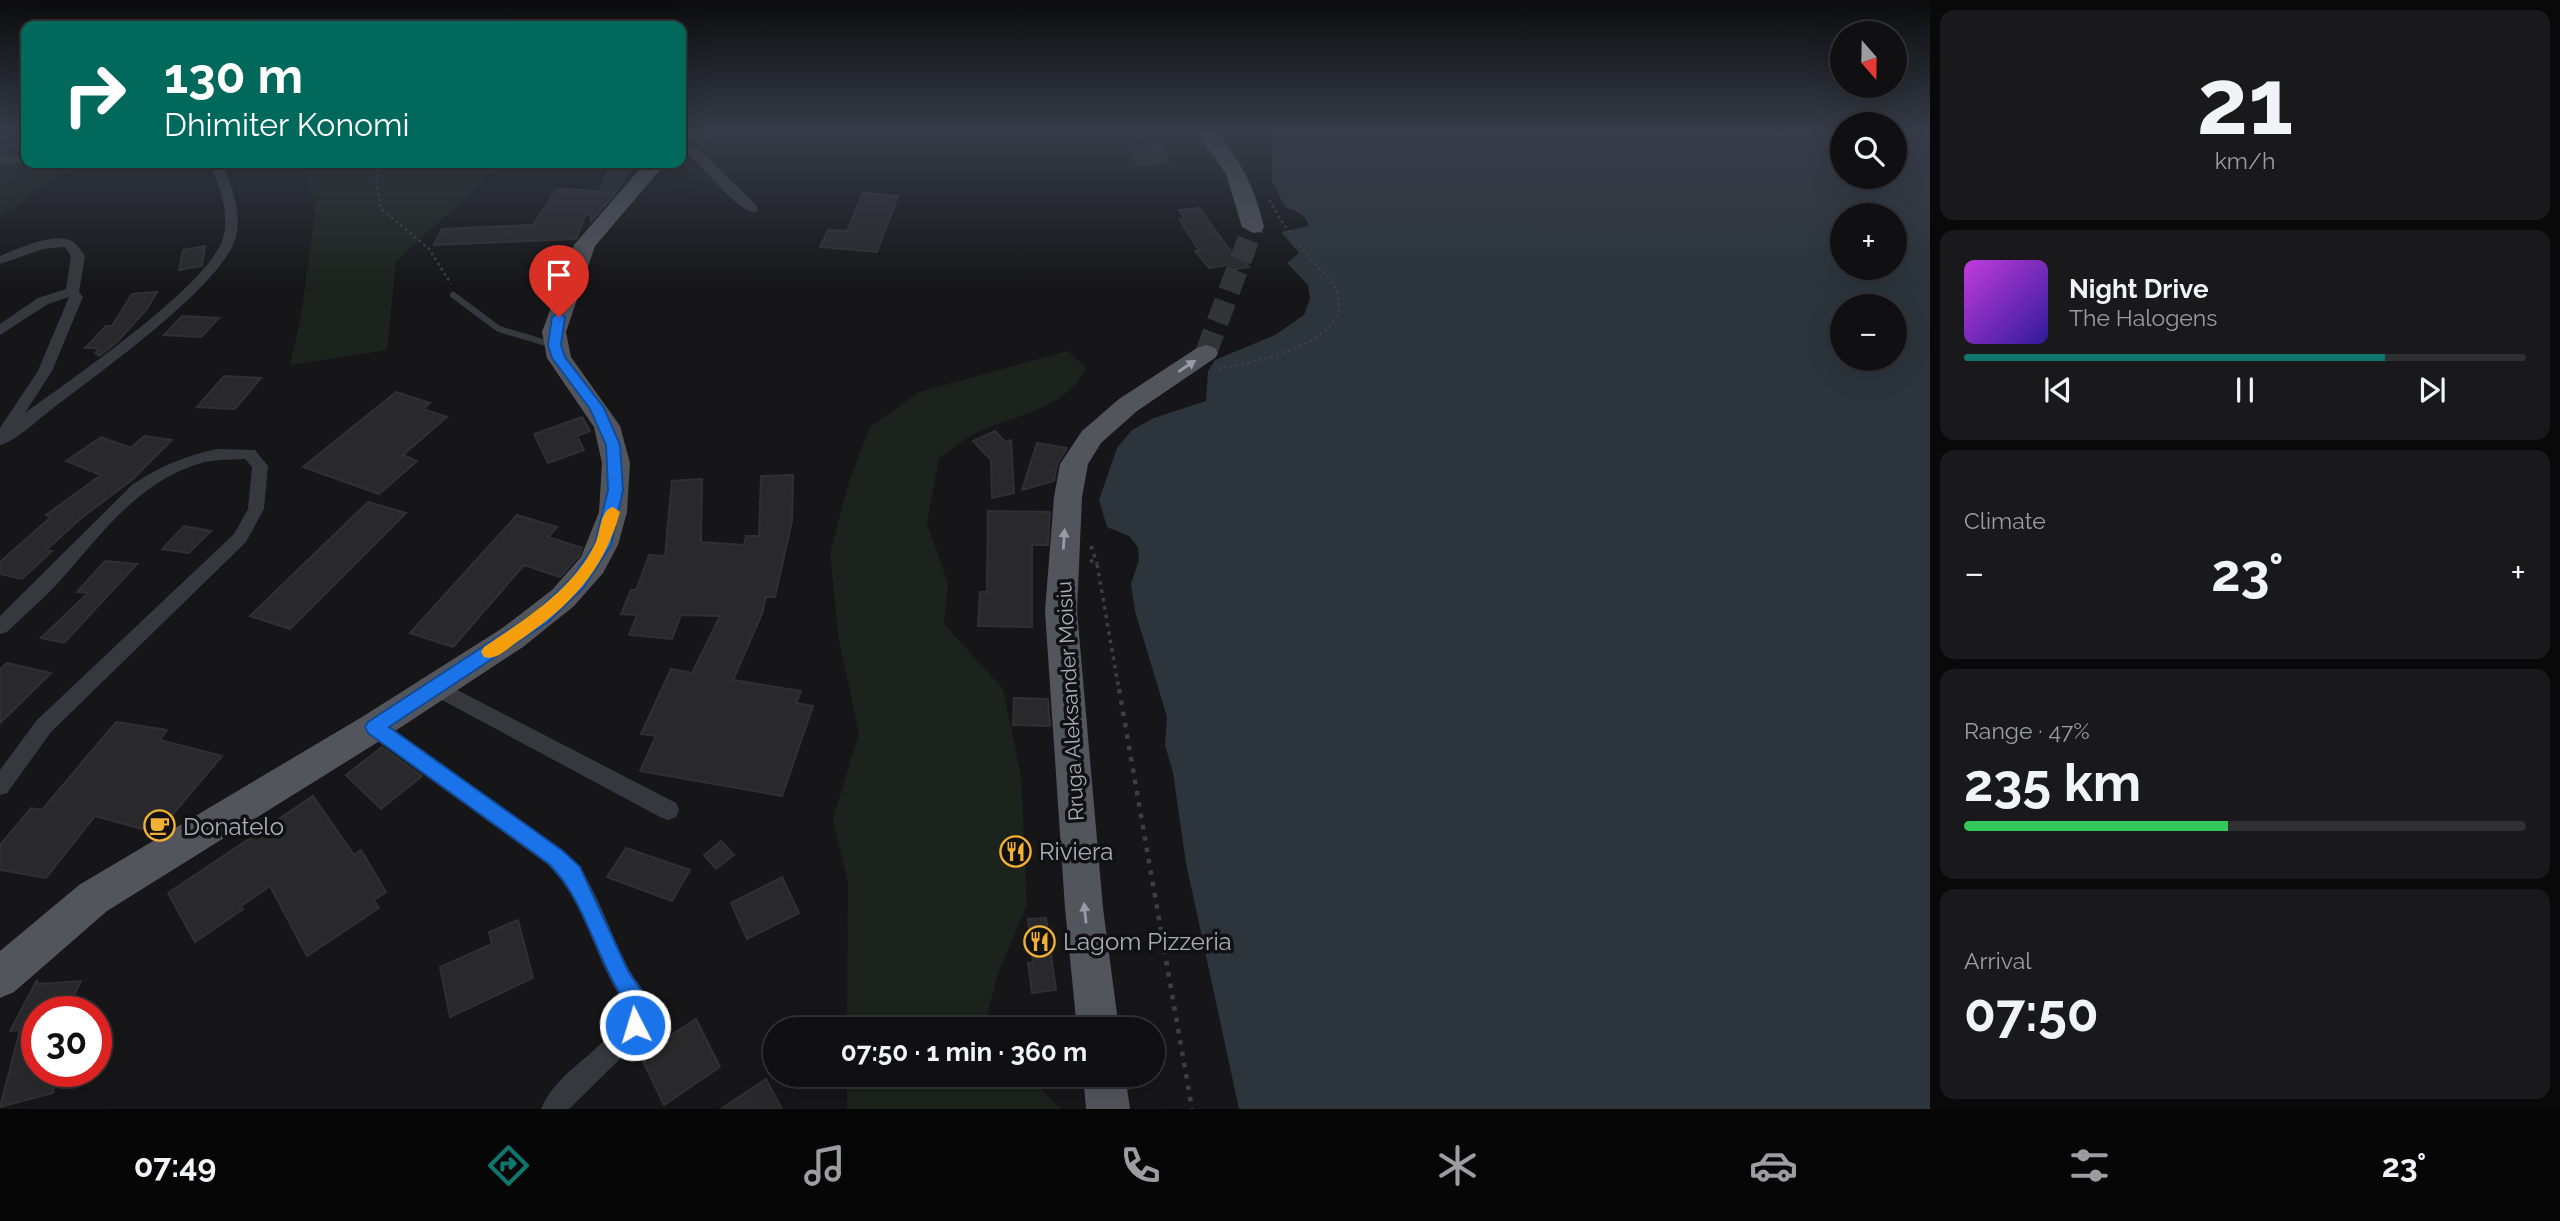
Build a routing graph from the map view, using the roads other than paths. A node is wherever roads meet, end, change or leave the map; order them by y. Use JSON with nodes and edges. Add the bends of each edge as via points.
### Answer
{"nodes":[{"id":1,"x":225,"y":182,"type":"edge"},
{"id":2,"x":640,"y":182,"type":"edge"},
{"id":3,"x":722,"y":182,"type":"edge"},
{"id":4,"x":1241,"y":182,"type":"edge"},
{"id":5,"x":753,"y":209,"type":"dead end"},
{"id":6,"x":1253,"y":227,"type":"tunnel mouth"},
{"id":7,"x":0,"y":260,"type":"edge"},
{"id":8,"x":72,"y":292,"type":"junction"},
{"id":9,"x":456,"y":298,"type":"road end"},
{"id":10,"x":0,"y":331,"type":"edge"},
{"id":11,"x":554,"y":345,"type":"junction"},
{"id":12,"x":1207,"y":362,"type":"tunnel mouth"},
{"id":13,"x":0,"y":440,"type":"edge"},
{"id":14,"x":0,"y":627,"type":"edge"},
{"id":15,"x":436,"y":687,"type":"junction"},
{"id":16,"x":374,"y":727,"type":"junction"},
{"id":17,"x":0,"y":786,"type":"edge"},
{"id":18,"x":668,"y":810,"type":"dead end"},
{"id":19,"x":0,"y":978,"type":"edge"},
{"id":20,"x":1097,"y":1017,"type":"edge"},
{"id":21,"x":1105,"y":1087,"type":"edge"},
{"id":22,"x":554,"y":1109,"type":"edge"},
{"id":23,"x":1108,"y":1109,"type":"edge"}],
"edges":[{"from":1,"to":13,"type":"street","via":[[229,242],[218,263],[162,316]]},
{"from":2,"to":11,"type":"main road","via":[[585,245],[559,317]]},
{"from":3,"to":5,"type":"street"},
{"from":4,"to":6,"type":"main road"},
{"from":7,"to":8,"type":"street","via":[[41,245],[68,243],[78,256]]},
{"from":8,"to":10,"type":"street","via":[[39,303]]},
{"from":8,"to":13,"type":"street","via":[[76,297],[44,371]]},
{"from":9,"to":11,"type":"lane","via":[[503,334]]},
{"from":11,"to":15,"type":"main road","via":[[602,417],[613,445],[615,490],[603,545],[578,583],[542,617]]},
{"from":20,"to":12,"type":"main road","name":"Rruga Aleksander Moisiu","one_way":true,"via":[[1061,611],[1077,545],[1074,464],[1091,437],[1128,405]]},
{"from":14,"to":17,"type":"street","via":[[122,501],[159,472],[229,452],[249,454],[260,466],[256,509],[240,538],[44,726]]},
{"from":15,"to":16,"type":"main road"},
{"from":15,"to":18,"type":"street"},
{"from":16,"to":19,"type":"main road","via":[[93,898]]},
{"from":16,"to":22,"type":"street","via":[[573,874],[621,979],[640,1005],[635,1025],[620,1046],[563,1094]]},
{"from":21,"to":23,"type":"main road"}]}
